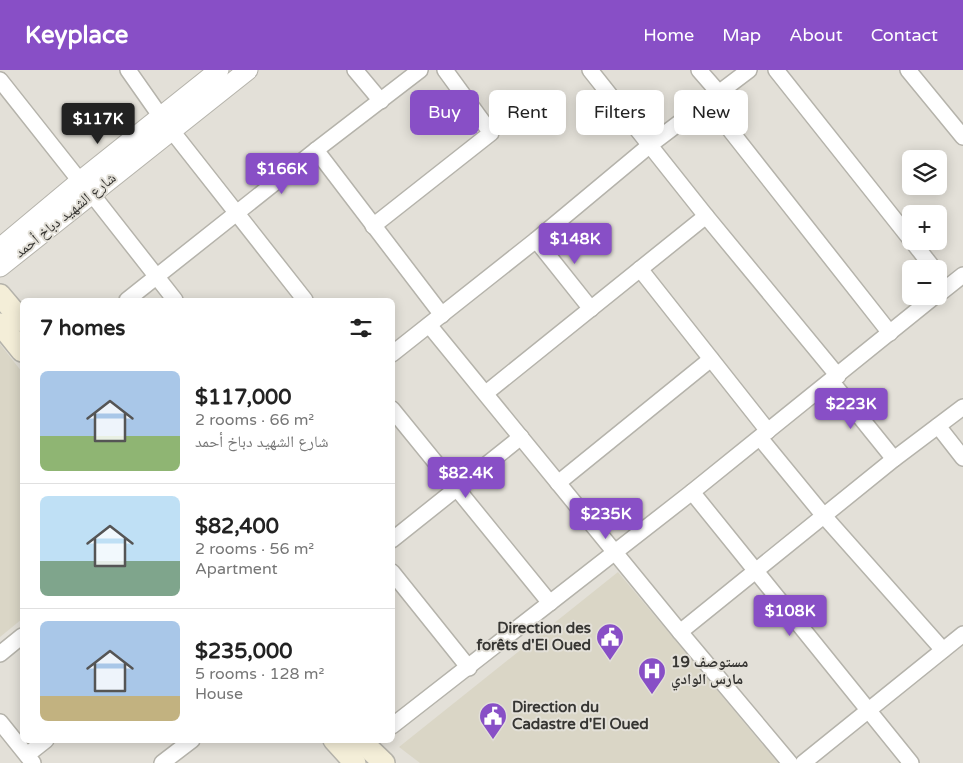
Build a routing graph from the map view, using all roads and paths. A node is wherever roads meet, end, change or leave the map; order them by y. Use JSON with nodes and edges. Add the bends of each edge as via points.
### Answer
{"nodes":[{"id":1,"x":128,"y":70,"type":"edge"},
{"id":2,"x":219,"y":70,"type":"edge"},
{"id":3,"x":248,"y":70,"type":"edge"},
{"id":4,"x":355,"y":70,"type":"edge"},
{"id":5,"x":420,"y":70,"type":"edge"},
{"id":6,"x":445,"y":70,"type":"edge"},
{"id":7,"x":699,"y":70,"type":"edge"},
{"id":8,"x":749,"y":70,"type":"edge"},
{"id":9,"x":776,"y":70,"type":"edge"},
{"id":10,"x":908,"y":70,"type":"edge"},
{"id":11,"x":593,"y":71,"type":"edge"},
{"id":12,"x":0,"y":80,"type":"edge"},
{"id":13,"x":709,"y":90,"type":"edge"},
{"id":14,"x":723,"y":90,"type":"edge"},
{"id":15,"x":381,"y":101,"type":"junction"},
{"id":16,"x":167,"y":123,"type":"junction"},
{"id":17,"x":674,"y":127,"type":"edge"},
{"id":18,"x":741,"y":135,"type":"edge"},
{"id":19,"x":963,"y":137,"type":"edge"},
{"id":20,"x":650,"y":145,"type":"junction"},
{"id":21,"x":316,"y":150,"type":"junction"},
{"id":22,"x":86,"y":187,"type":"junction"},
{"id":23,"x":236,"y":212,"type":"junction"},
{"id":24,"x":706,"y":216,"type":"junction"},
{"id":25,"x":373,"y":226,"type":"junction"},
{"id":26,"x":902,"y":228,"type":"edge"},
{"id":27,"x":536,"y":240,"type":"junction"},
{"id":28,"x":0,"y":248,"type":"edge"},
{"id":29,"x":919,"y":250,"type":"edge"},
{"id":30,"x":927,"y":260,"type":"edge"},
{"id":31,"x":0,"y":266,"type":"edge"},
{"id":32,"x":640,"y":269,"type":"junction"},
{"id":33,"x":963,"y":274,"type":"edge"},
{"id":34,"x":156,"y":276,"type":"junction"},
{"id":35,"x":947,"y":282,"type":"edge"},
{"id":36,"x":0,"y":295,"type":"edge"},
{"id":37,"x":129,"y":298,"type":"edge"},
{"id":38,"x":172,"y":298,"type":"edge"},
{"id":39,"x":303,"y":298,"type":"edge"},
{"id":40,"x":924,"y":305,"type":"edge"},
{"id":41,"x":591,"y":309,"type":"junction"},
{"id":42,"x":442,"y":315,"type":"junction"},
{"id":43,"x":20,"y":319,"type":"edge"},
{"id":44,"x":0,"y":324,"type":"edge"},
{"id":45,"x":429,"y":325,"type":"junction"},
{"id":46,"x":890,"y":333,"type":"junction"},
{"id":47,"x":20,"y":349,"type":"edge"},
{"id":48,"x":395,"y":352,"type":"edge"},
{"id":49,"x":712,"y":360,"type":"junction"},
{"id":50,"x":835,"y":378,"type":"junction"},
{"id":51,"x":486,"y":393,"type":"junction"},
{"id":52,"x":963,"y":406,"type":"edge"},
{"id":53,"x":395,"y":414,"type":"edge"},
{"id":54,"x":938,"y":426,"type":"junction"},
{"id":55,"x":764,"y":435,"type":"junction"},
{"id":56,"x":521,"y":437,"type":"junction"},
{"id":57,"x":963,"y":458,"type":"edge"},
{"id":58,"x":894,"y":459,"type":"junction"},
{"id":59,"x":558,"y":483,"type":"junction"},
{"id":60,"x":457,"y":487,"type":"junction"},
{"id":61,"x":692,"y":492,"type":"junction"},
{"id":62,"x":824,"y":516,"type":"junction"},
{"id":63,"x":395,"y":538,"type":"edge"},
{"id":64,"x":615,"y":552,"type":"junction"},
{"id":65,"x":756,"y":571,"type":"junction"},
{"id":66,"x":395,"y":581,"type":"edge"},
{"id":67,"x":550,"y":603,"type":"junction"},
{"id":68,"x":680,"y":632,"type":"junction"},
{"id":69,"x":963,"y":634,"type":"edge"},
{"id":70,"x":20,"y":638,"type":"edge"},
{"id":71,"x":943,"y":650,"type":"junction"},
{"id":72,"x":0,"y":654,"type":"edge"},
{"id":73,"x":469,"y":668,"type":"junction"},
{"id":74,"x":868,"y":710,"type":"junction"},
{"id":75,"x":0,"y":722,"type":"edge"},
{"id":76,"x":395,"y":724,"type":"edge"},
{"id":77,"x":43,"y":743,"type":"edge"},
{"id":78,"x":188,"y":743,"type":"edge"},
{"id":79,"x":340,"y":743,"type":"edge"},
{"id":80,"x":358,"y":752,"type":"edge"},
{"id":81,"x":30,"y":759,"type":"edge"},
{"id":82,"x":162,"y":763,"type":"edge"},
{"id":83,"x":384,"y":763,"type":"edge"},
{"id":84,"x":790,"y":763,"type":"edge"},
{"id":85,"x":802,"y":763,"type":"edge"},
{"id":86,"x":911,"y":763,"type":"edge"}],
"edges":[{"from":1,"to":16,"type":"street"},
{"from":2,"to":16,"type":"street","name":"شارع الشهيد دباخ أحمد"},
{"from":3,"to":16,"type":"street","name":"شارع الشهيد دباخ أحمد"},
{"from":4,"to":15,"type":"street"},
{"from":5,"to":15,"type":"street"},
{"from":6,"to":25,"type":"street","via":[[491,133]]},
{"from":7,"to":13,"type":"street"},
{"from":8,"to":14,"type":"street"},
{"from":9,"to":26,"type":"street"},
{"from":10,"to":19,"type":"street"},
{"from":11,"to":20,"type":"street"},
{"from":12,"to":22,"type":"street"},
{"from":15,"to":21,"type":"street"},
{"from":16,"to":22,"type":"street","name":"شارع الشهيد دباخ أحمد"},
{"from":16,"to":23,"type":"street"},
{"from":17,"to":20,"type":"street"},
{"from":18,"to":46,"type":"street"},
{"from":20,"to":24,"type":"street"},
{"from":20,"to":27,"type":"street"},
{"from":21,"to":23,"type":"street"},
{"from":21,"to":25,"type":"street"},
{"from":22,"to":28,"type":"street","name":"شارع الشهيد دباخ أحمد"},
{"from":22,"to":31,"type":"street","name":"شارع الشهيد دباخ أحمد"},
{"from":22,"to":34,"type":"street"},
{"from":23,"to":34,"type":"street"},
{"from":23,"to":39,"type":"street"},
{"from":24,"to":32,"type":"street"},
{"from":24,"to":50,"type":"street"},
{"from":25,"to":42,"type":"street"},
{"from":27,"to":41,"type":"street"},
{"from":27,"to":42,"type":"street"},
{"from":29,"to":30,"type":"street"},
{"from":32,"to":41,"type":"street"},
{"from":32,"to":49,"type":"street"},
{"from":33,"to":35,"type":"street"},
{"from":34,"to":37,"type":"street"},
{"from":34,"to":38,"type":"street"},
{"from":36,"to":43,"type":"main road"},
{"from":40,"to":46,"type":"street"},
{"from":41,"to":51,"type":"street"},
{"from":42,"to":45,"type":"street"},
{"from":44,"to":47,"type":"main road"},
{"from":45,"to":48,"type":"street"},
{"from":45,"to":51,"type":"street"},
{"from":46,"to":50,"type":"street"},
{"from":49,"to":55,"type":"street"},
{"from":49,"to":59,"type":"street"},
{"from":50,"to":55,"type":"street"},
{"from":50,"to":58,"type":"street"},
{"from":51,"to":56,"type":"street"},
{"from":52,"to":54,"type":"street"},
{"from":53,"to":60,"type":"street"},
{"from":54,"to":57,"type":"street"},
{"from":54,"to":58,"type":"street"},
{"from":55,"to":61,"type":"street"},
{"from":55,"to":62,"type":"street"},
{"from":56,"to":59,"type":"street"},
{"from":56,"to":60,"type":"street"},
{"from":58,"to":62,"type":"street"},
{"from":59,"to":64,"type":"street"},
{"from":60,"to":63,"type":"street"},
{"from":60,"to":67,"type":"street"},
{"from":61,"to":64,"type":"street"},
{"from":61,"to":65,"type":"street"},
{"from":62,"to":65,"type":"street"},
{"from":62,"to":71,"type":"street"},
{"from":64,"to":67,"type":"street"},
{"from":64,"to":68,"type":"street"},
{"from":65,"to":68,"type":"street"},
{"from":65,"to":74,"type":"street"},
{"from":66,"to":73,"type":"street"},
{"from":67,"to":73,"type":"street"},
{"from":68,"to":84,"type":"street"},
{"from":69,"to":71,"type":"street"},
{"from":70,"to":72,"type":"street"},
{"from":71,"to":74,"type":"street"},
{"from":73,"to":76,"type":"street"},
{"from":74,"to":85,"type":"street"},
{"from":74,"to":86,"type":"street"},
{"from":75,"to":81,"type":"street"},
{"from":77,"to":81,"type":"street"},
{"from":78,"to":82,"type":"street"},
{"from":79,"to":80,"type":"main road"},
{"from":80,"to":83,"type":"main road"}]}
